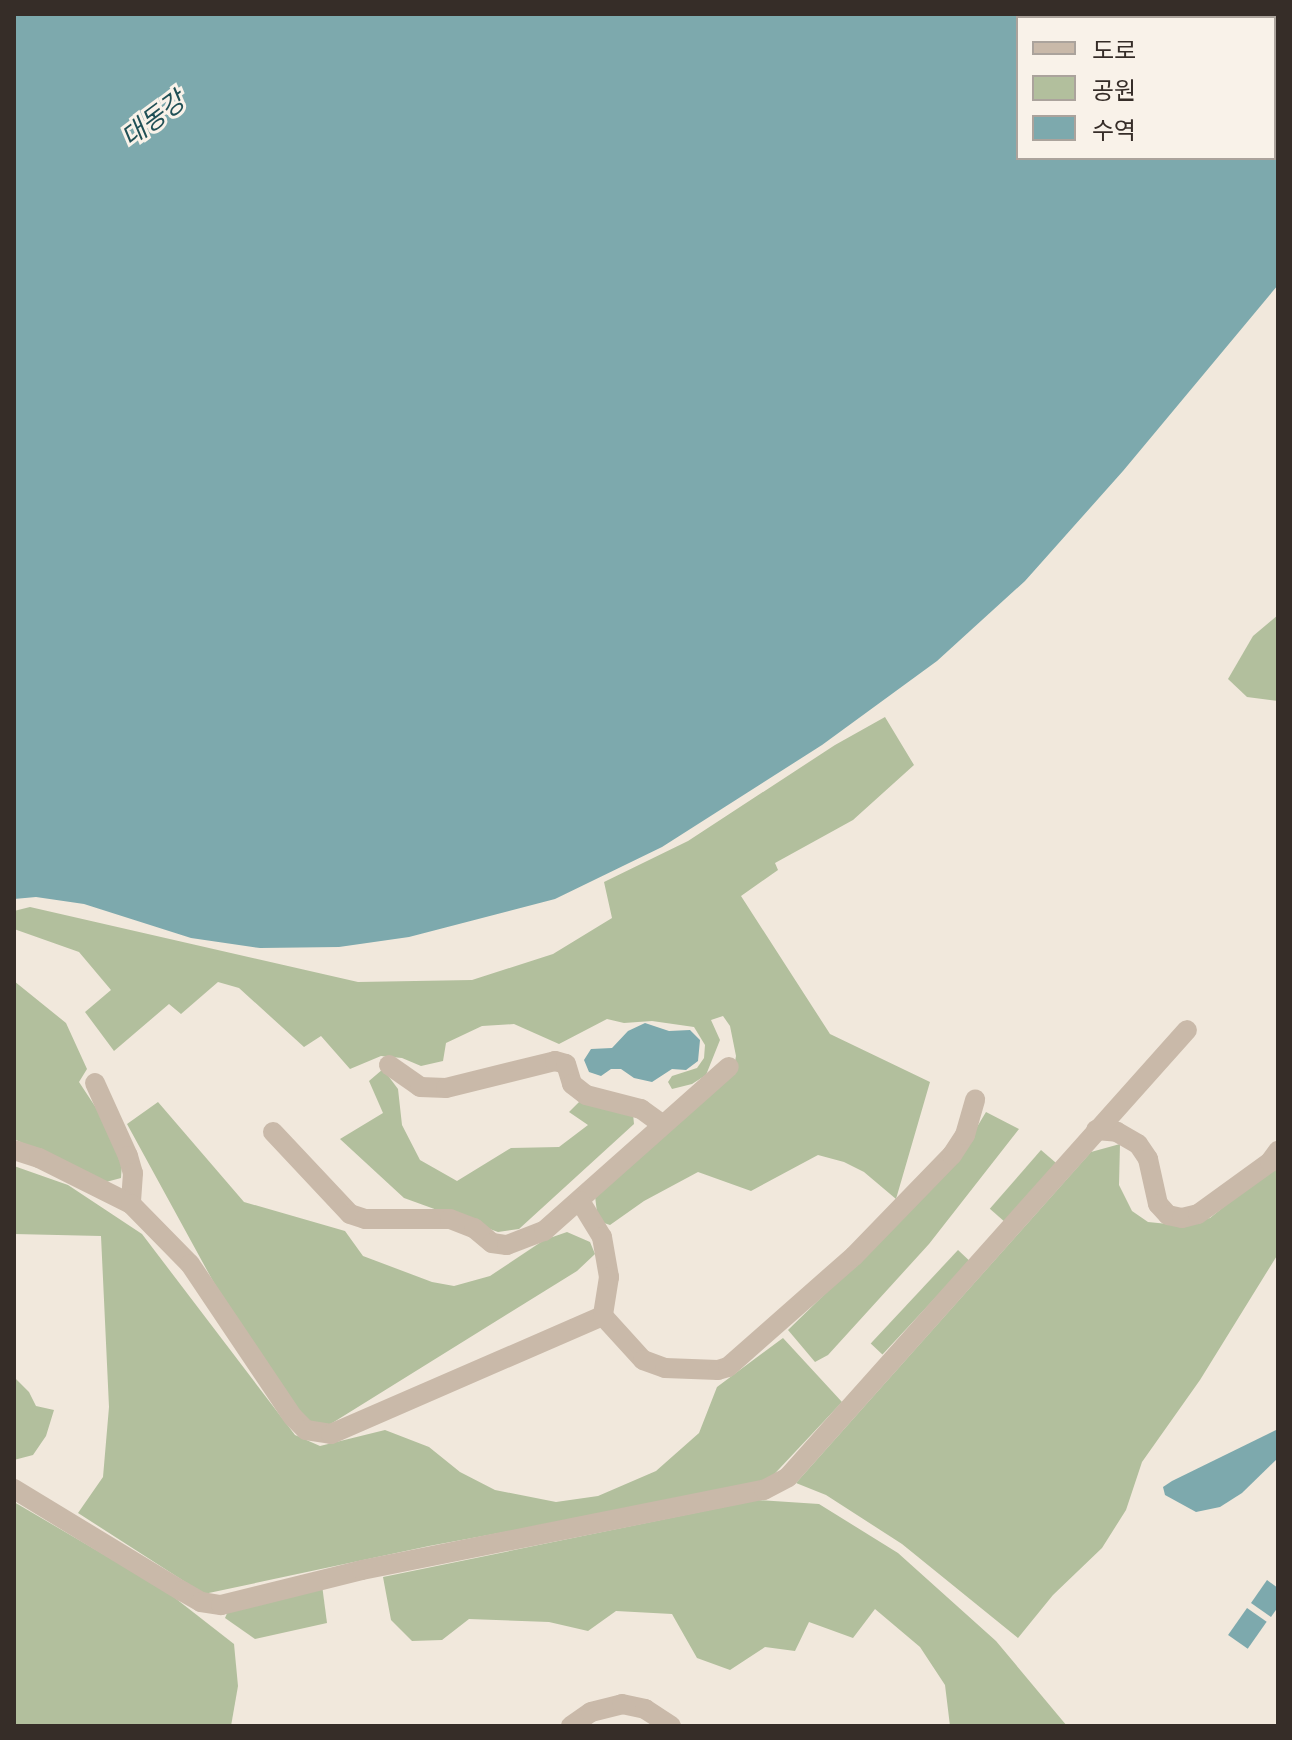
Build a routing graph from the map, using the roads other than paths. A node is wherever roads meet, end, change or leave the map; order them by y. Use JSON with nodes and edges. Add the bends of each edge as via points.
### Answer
{"nodes":[{"id":1,"x":1187,"y":1030,"type":"dead end"},
{"id":2,"x":389,"y":1065,"type":"dead end"},
{"id":3,"x":729,"y":1067,"type":"dead end"},
{"id":4,"x":95,"y":1083,"type":"dead end"},
{"id":5,"x":975,"y":1099,"type":"dead end"},
{"id":6,"x":663,"y":1125,"type":"junction"},
{"id":7,"x":1096,"y":1130,"type":"junction"},
{"id":8,"x":273,"y":1132,"type":"dead end"},
{"id":9,"x":14,"y":1150,"type":"edge"},
{"id":10,"x":1278,"y":1151,"type":"edge"},
{"id":11,"x":580,"y":1201,"type":"junction"},
{"id":12,"x":131,"y":1204,"type":"junction"},
{"id":13,"x":603,"y":1316,"type":"junction"},
{"id":14,"x":14,"y":1489,"type":"edge"},
{"id":15,"x":571,"y":1726,"type":"edge"},
{"id":16,"x":671,"y":1726,"type":"edge"}],
"edges":[{"from":1,"to":7,"type":"street"},
{"from":2,"to":6,"type":"street","via":[[420,1087],[446,1088],[555,1061],[566,1064],[572,1084],[586,1095],[641,1109]]},
{"from":3,"to":6,"type":"street"},
{"from":4,"to":12,"type":"street","via":[[128,1156]]},
{"from":5,"to":13,"type":"street","via":[[965,1135],[952,1155],[854,1256],[728,1367],[665,1368],[643,1360]]},
{"from":6,"to":11,"type":"street"},
{"from":7,"to":10,"type":"street","via":[[1117,1132],[1138,1144],[1148,1159],[1158,1204],[1168,1215],[1182,1218],[1198,1214]]},
{"from":7,"to":14,"type":"street","via":[[788,1477],[764,1490],[362,1570],[221,1605],[201,1602]]},
{"from":8,"to":11,"type":"street","via":[[357,1218],[450,1219],[474,1228],[492,1243],[507,1245],[544,1231]]},
{"from":9,"to":12,"type":"street"},
{"from":11,"to":13,"type":"street","via":[[605,1249],[609,1277]]},
{"from":12,"to":13,"type":"street","via":[[190,1264],[293,1417],[317,1435],[331,1434]]},
{"from":15,"to":16,"type":"street","via":[[591,1712],[622,1704],[645,1709]]}]}
